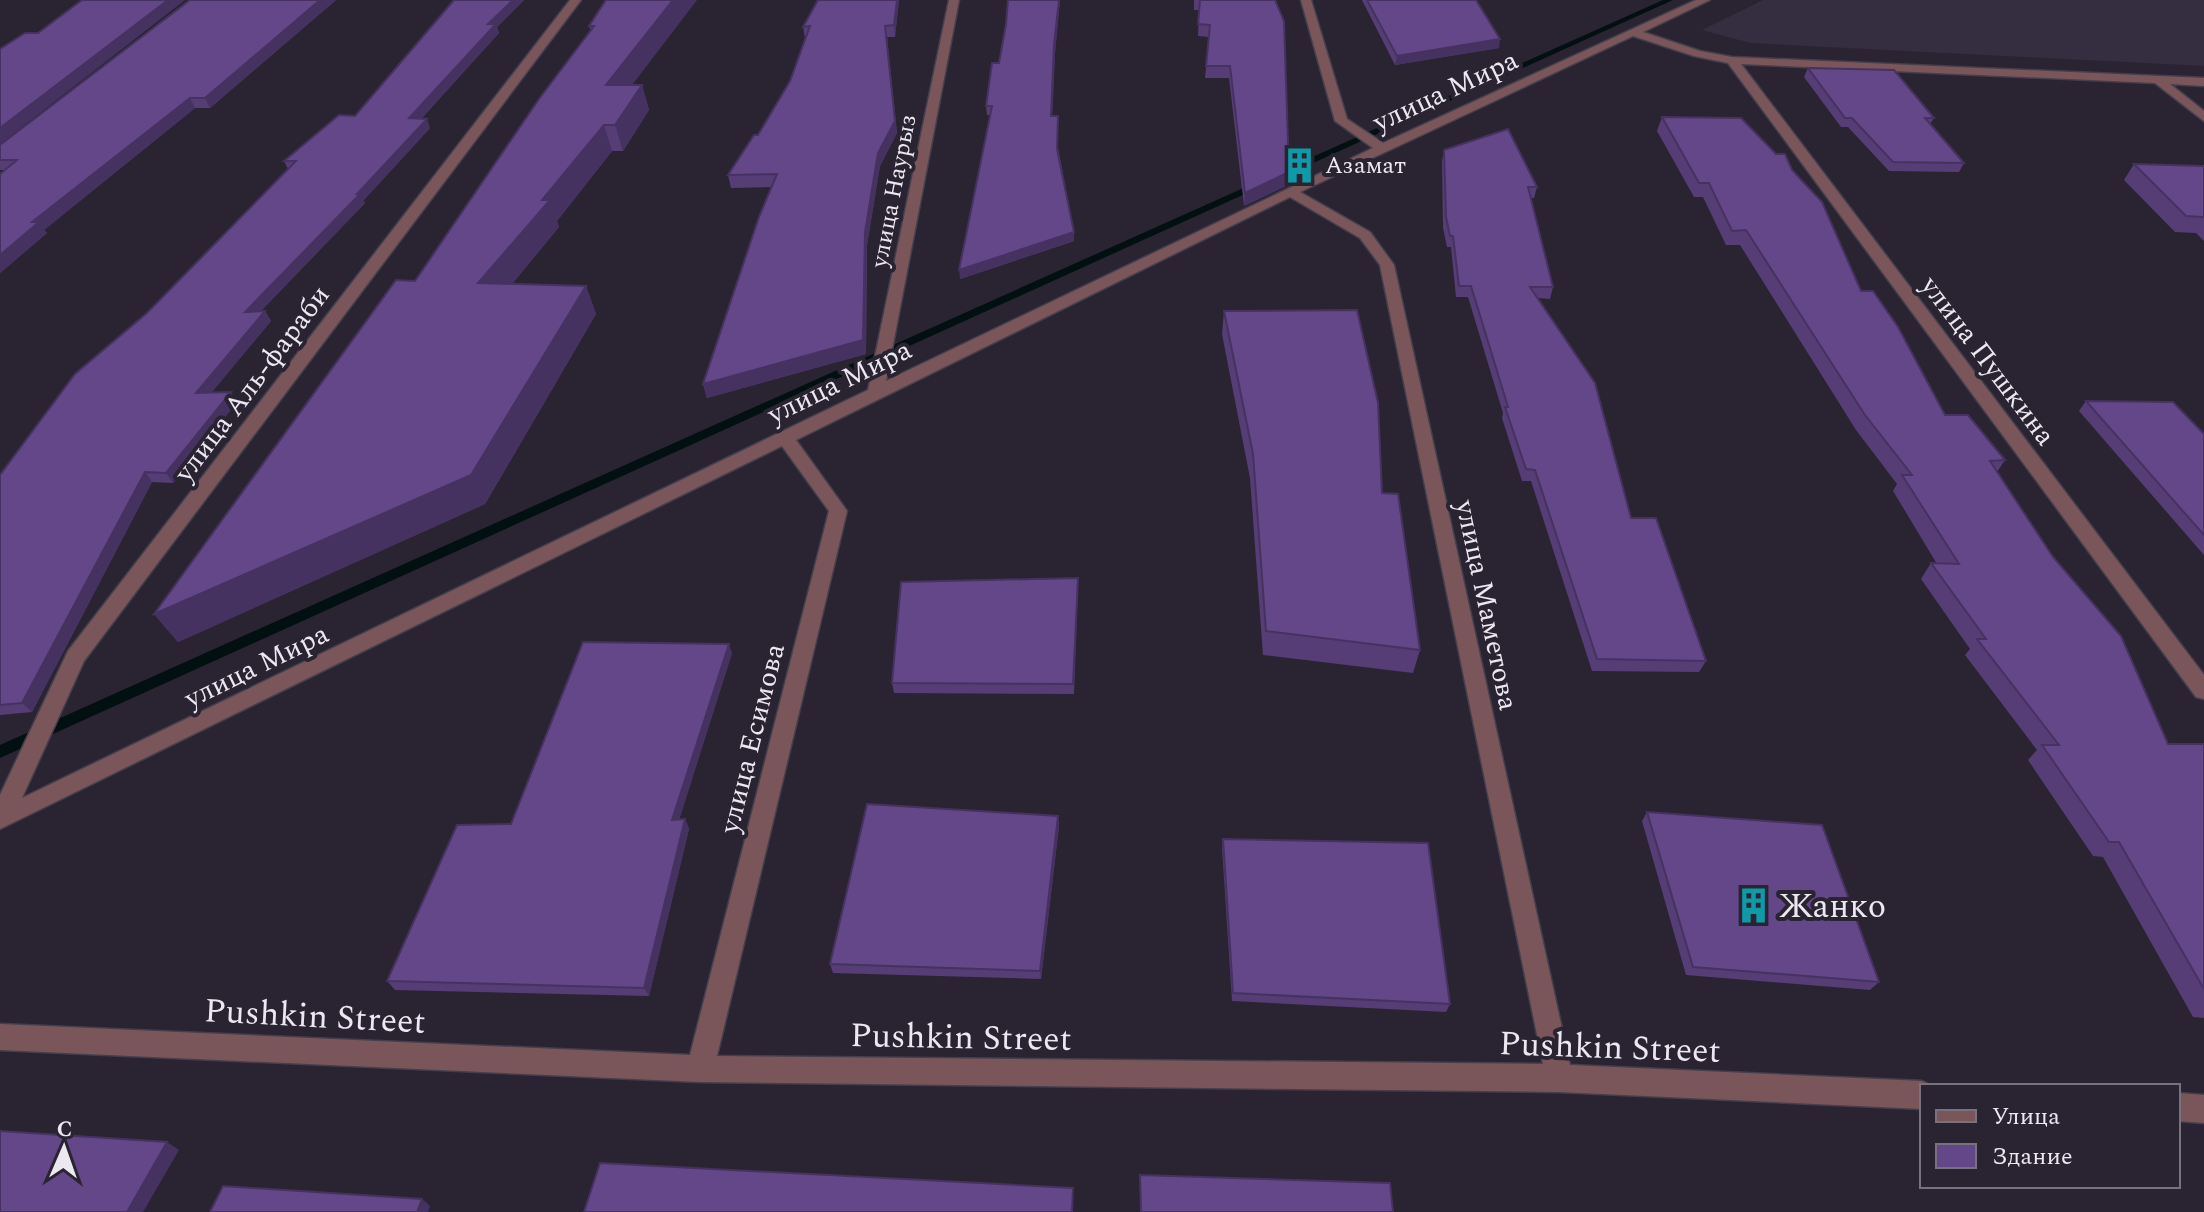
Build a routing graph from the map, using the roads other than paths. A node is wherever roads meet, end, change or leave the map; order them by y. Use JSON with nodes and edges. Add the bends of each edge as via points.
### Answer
{"nodes":[{"id":1,"x":576,"y":0,"type":"edge"},
{"id":2,"x":954,"y":0,"type":"edge"},
{"id":3,"x":1306,"y":0,"type":"edge"},
{"id":4,"x":1705,"y":0,"type":"edge"},
{"id":5,"x":1635,"y":33,"type":"junction"},
{"id":6,"x":1732,"y":60,"type":"junction"},
{"id":7,"x":2158,"y":80,"type":"junction"},
{"id":8,"x":2204,"y":82,"type":"edge"},
{"id":9,"x":2204,"y":117,"type":"edge"},
{"id":10,"x":1382,"y":148,"type":"junction"},
{"id":11,"x":1290,"y":192,"type":"junction"},
{"id":12,"x":876,"y":392,"type":"junction"},
{"id":13,"x":784,"y":436,"type":"junction"},
{"id":14,"x":2204,"y":691,"type":"edge"},
{"id":15,"x":1,"y":818,"type":"edge"},
{"id":16,"x":0,"y":1037,"type":"edge"},
{"id":17,"x":700,"y":1069,"type":"junction"},
{"id":18,"x":1559,"y":1078,"type":"junction"},
{"id":19,"x":1920,"y":1095,"type":"edge"},
{"id":20,"x":2180,"y":1107,"type":"edge"},
{"id":21,"x":2204,"y":1109,"type":"edge"}],
"edges":[{"from":1,"to":15,"type":"street","name":"улица Аль-фараби","via":[[75,657]]},
{"from":2,"to":12,"type":"street","name":"улица Наурыз"},
{"from":3,"to":10,"type":"street","via":[[1341,121]]},
{"from":4,"to":5,"type":"street","name":"улица Мира"},
{"from":5,"to":6,"type":"street"},
{"from":5,"to":10,"type":"street","name":"улица Мира"},
{"from":6,"to":7,"type":"street"},
{"from":6,"to":14,"type":"street","name":"улица Пушкина"},
{"from":7,"to":8,"type":"street"},
{"from":7,"to":9,"type":"street"},
{"from":10,"to":11,"type":"street","name":"улица Мира"},
{"from":11,"to":12,"type":"street","name":"улица Мира"},
{"from":11,"to":18,"type":"street","name":"улица Маметова","via":[[1365,235],[1387,265]]},
{"from":12,"to":13,"type":"street","name":"улица Мира"},
{"from":13,"to":15,"type":"street","name":"улица Мира"},
{"from":13,"to":17,"type":"street","name":"улица Есимова","via":[[838,511]]},
{"from":16,"to":17,"type":"street","name":"Pushkin Street"},
{"from":17,"to":18,"type":"street","name":"Pushkin Street"},
{"from":18,"to":19,"type":"street","name":"Pushkin Street"},
{"from":20,"to":21,"type":"street"}]}
